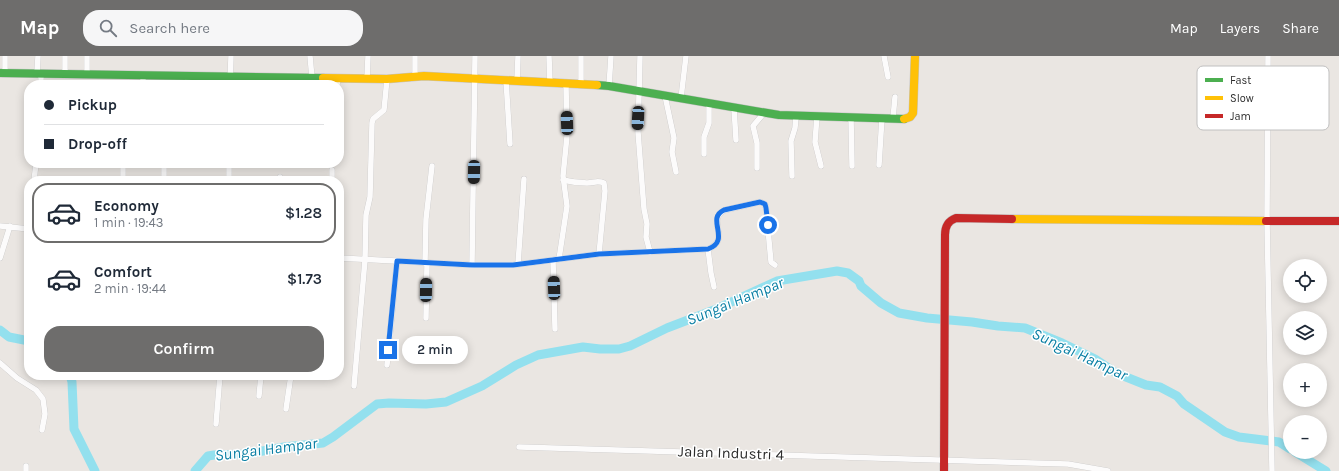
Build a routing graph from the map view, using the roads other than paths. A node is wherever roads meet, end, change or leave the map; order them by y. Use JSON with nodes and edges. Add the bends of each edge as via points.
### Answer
{"nodes":[{"id":1,"x":5,"y":56,"type":"edge"},
{"id":2,"x":38,"y":56,"type":"edge"},
{"id":3,"x":65,"y":56,"type":"edge"},
{"id":4,"x":87,"y":56,"type":"edge"},
{"id":5,"x":231,"y":56,"type":"edge"},
{"id":6,"x":310,"y":56,"type":"edge"},
{"id":7,"x":368,"y":56,"type":"edge"},
{"id":8,"x":415,"y":56,"type":"edge"},
{"id":9,"x":476,"y":56,"type":"edge"},
{"id":10,"x":518,"y":56,"type":"edge"},
{"id":11,"x":549,"y":56,"type":"edge"},
{"id":12,"x":581,"y":56,"type":"edge"},
{"id":13,"x":611,"y":56,"type":"edge"},
{"id":14,"x":640,"y":56,"type":"edge"},
{"id":15,"x":686,"y":56,"type":"edge"},
{"id":16,"x":884,"y":56,"type":"edge"},
{"id":17,"x":915,"y":56,"type":"edge"},
{"id":18,"x":1268,"y":56,"type":"edge"},
{"id":19,"x":1268,"y":66,"type":"edge"},
{"id":20,"x":3,"y":73,"type":"edge"},
{"id":21,"x":39,"y":73,"type":"junction"},
{"id":22,"x":65,"y":74,"type":"junction"},
{"id":23,"x":87,"y":74,"type":"junction"},
{"id":24,"x":143,"y":75,"type":"junction"},
{"id":25,"x":414,"y":77,"type":"junction"},
{"id":26,"x":888,"y":77,"type":"dead end"},
{"id":27,"x":476,"y":78,"type":"junction"},
{"id":28,"x":367,"y":79,"type":"junction"},
{"id":29,"x":387,"y":79,"type":"junction"},
{"id":30,"x":40,"y":80,"type":"edge"},
{"id":31,"x":142,"y":80,"type":"edge"},
{"id":32,"x":180,"y":80,"type":"edge"},
{"id":33,"x":230,"y":80,"type":"edge"},
{"id":34,"x":307,"y":80,"type":"edge"},
{"id":35,"x":506,"y":80,"type":"junction"},
{"id":36,"x":344,"y":81,"type":"edge"},
{"id":37,"x":517,"y":81,"type":"junction"},
{"id":38,"x":550,"y":83,"type":"junction"},
{"id":39,"x":566,"y":84,"type":"junction"},
{"id":40,"x":581,"y":84,"type":"junction"},
{"id":41,"x":609,"y":86,"type":"junction"},
{"id":42,"x":640,"y":91,"type":"junction"},
{"id":43,"x":665,"y":96,"type":"junction"},
{"id":44,"x":895,"y":97,"type":"dead end"},
{"id":45,"x":681,"y":98,"type":"junction"},
{"id":46,"x":709,"y":103,"type":"junction"},
{"id":47,"x":734,"y":108,"type":"junction"},
{"id":48,"x":764,"y":113,"type":"junction"},
{"id":49,"x":796,"y":116,"type":"junction"},
{"id":50,"x":817,"y":116,"type":"junction"},
{"id":51,"x":851,"y":117,"type":"junction"},
{"id":52,"x":882,"y":118,"type":"junction"},
{"id":53,"x":893,"y":118,"type":"junction"},
{"id":54,"x":1268,"y":130,"type":"edge"},
{"id":55,"x":736,"y":140,"type":"dead end"},
{"id":56,"x":510,"y":144,"type":"dead end"},
{"id":57,"x":704,"y":154,"type":"dead end"},
{"id":58,"x":879,"y":165,"type":"dead end"},
{"id":59,"x":432,"y":166,"type":"dead end"},
{"id":60,"x":821,"y":166,"type":"dead end"},
{"id":61,"x":852,"y":166,"type":"dead end"},
{"id":62,"x":758,"y":168,"type":"dead end"},
{"id":63,"x":332,"y":170,"type":"dead end"},
{"id":64,"x":676,"y":172,"type":"dead end"},
{"id":65,"x":332,"y":176,"type":"edge"},
{"id":66,"x":792,"y":176,"type":"dead end"},
{"id":67,"x":524,"y":179,"type":"dead end"},
{"id":68,"x":563,"y":180,"type":"junction"},
{"id":69,"x":1267,"y":220,"type":"junction"},
{"id":70,"x":1339,"y":221,"type":"edge"},
{"id":71,"x":0,"y":226,"type":"edge"},
{"id":72,"x":10,"y":226,"type":"junction"},
{"id":73,"x":24,"y":228,"type":"edge"},
{"id":74,"x":708,"y":249,"type":"junction"},
{"id":75,"x":650,"y":252,"type":"junction"},
{"id":76,"x":599,"y":254,"type":"junction"},
{"id":77,"x":0,"y":258,"type":"edge"},
{"id":78,"x":344,"y":258,"type":"edge"},
{"id":79,"x":559,"y":259,"type":"junction"},
{"id":80,"x":365,"y":260,"type":"junction"},
{"id":81,"x":553,"y":260,"type":"junction"},
{"id":82,"x":397,"y":261,"type":"junction"},
{"id":83,"x":426,"y":263,"type":"junction"},
{"id":84,"x":518,"y":264,"type":"junction"},
{"id":85,"x":472,"y":265,"type":"junction"},
{"id":86,"x":775,"y":265,"type":"dead end"},
{"id":87,"x":714,"y":288,"type":"dead end"},
{"id":88,"x":426,"y":318,"type":"dead end"},
{"id":89,"x":555,"y":329,"type":"dead end"},
{"id":90,"x":0,"y":363,"type":"edge"},
{"id":91,"x":387,"y":365,"type":"dead end"},
{"id":92,"x":220,"y":380,"type":"edge"},
{"id":93,"x":261,"y":380,"type":"edge"},
{"id":94,"x":290,"y":380,"type":"edge"},
{"id":95,"x":354,"y":386,"type":"dead end"},
{"id":96,"x":259,"y":396,"type":"dead end"},
{"id":97,"x":286,"y":409,"type":"dead end"},
{"id":98,"x":216,"y":424,"type":"dead end"},
{"id":99,"x":42,"y":430,"type":"dead end"},
{"id":100,"x":519,"y":447,"type":"dead end"},
{"id":101,"x":944,"y":459,"type":"junction"},
{"id":102,"x":944,"y":471,"type":"edge"},
{"id":103,"x":1108,"y":471,"type":"edge"},
{"id":104,"x":1272,"y":471,"type":"edge"}],
"edges":[{"from":1,"to":20,"type":"street"},
{"from":2,"to":21,"type":"street"},
{"from":3,"to":22,"type":"street"},
{"from":4,"to":23,"type":"street"},
{"from":5,"to":33,"type":"street"},
{"from":6,"to":34,"type":"street"},
{"from":7,"to":28,"type":"street"},
{"from":8,"to":25,"type":"street"},
{"from":9,"to":27,"type":"street"},
{"from":10,"to":37,"type":"street"},
{"from":11,"to":38,"type":"street"},
{"from":12,"to":40,"type":"street"},
{"from":13,"to":41,"type":"street"},
{"from":14,"to":42,"type":"street"},
{"from":15,"to":45,"type":"street"},
{"from":16,"to":26,"type":"street"},
{"from":17,"to":53,"type":"street","via":[[913,113],[907,118]]},
{"from":18,"to":19,"type":"street"},
{"from":20,"to":21,"type":"street"},
{"from":21,"to":22,"type":"street"},
{"from":21,"to":30,"type":"street"},
{"from":22,"to":23,"type":"street"},
{"from":23,"to":24,"type":"street"},
{"from":24,"to":31,"type":"street"},
{"from":24,"to":32,"type":"street"},
{"from":25,"to":27,"type":"street"},
{"from":25,"to":29,"type":"street"},
{"from":27,"to":35,"type":"street"},
{"from":27,"to":85,"type":"street"},
{"from":28,"to":29,"type":"street"},
{"from":28,"to":36,"type":"street"},
{"from":29,"to":80,"type":"street","via":[[384,110],[373,118],[372,123]]},
{"from":35,"to":37,"type":"street"},
{"from":35,"to":56,"type":"street"},
{"from":37,"to":38,"type":"street"},
{"from":38,"to":39,"type":"street"},
{"from":39,"to":40,"type":"street"},
{"from":39,"to":68,"type":"street","via":[[567,136]]},
{"from":40,"to":41,"type":"street"},
{"from":41,"to":42,"type":"street"},
{"from":42,"to":43,"type":"street"},
{"from":42,"to":75,"type":"street","via":[[638,132],[646,237]]},
{"from":43,"to":45,"type":"street"},
{"from":43,"to":64,"type":"street","via":[[674,138],[672,152]]},
{"from":44,"to":53,"type":"street"},
{"from":45,"to":46,"type":"street"},
{"from":46,"to":47,"type":"street"},
{"from":46,"to":57,"type":"street"},
{"from":47,"to":48,"type":"street"},
{"from":47,"to":55,"type":"street"},
{"from":48,"to":49,"type":"street"},
{"from":48,"to":62,"type":"street","via":[[753,126]]},
{"from":49,"to":50,"type":"street"},
{"from":49,"to":66,"type":"street","via":[[791,141]]},
{"from":50,"to":51,"type":"street"},
{"from":50,"to":60,"type":"street","via":[[815,142]]},
{"from":51,"to":52,"type":"street"},
{"from":51,"to":61,"type":"street"},
{"from":52,"to":53,"type":"street"},
{"from":52,"to":58,"type":"street"},
{"from":54,"to":69,"type":"street"},
{"from":59,"to":83,"type":"street","via":[[426,219]]},
{"from":63,"to":65,"type":"street"},
{"from":67,"to":84,"type":"street"},
{"from":68,"to":76,"type":"street","via":[[588,184],[595,181],[604,183],[606,191]]},
{"from":68,"to":79,"type":"street","via":[[566,206]]},
{"from":69,"to":70,"type":"street"},
{"from":69,"to":101,"type":"street","via":[[951,219],[945,228]]},
{"from":69,"to":104,"type":"street"},
{"from":71,"to":72,"type":"street"},
{"from":72,"to":73,"type":"street"},
{"from":72,"to":77,"type":"street"},
{"from":74,"to":75,"type":"street"},
{"from":74,"to":86,"type":"street","via":[[718,241],[717,220],[720,212],[762,203],[766,208],[771,262]]},
{"from":74,"to":87,"type":"street"},
{"from":75,"to":76,"type":"street"},
{"from":76,"to":79,"type":"street"},
{"from":78,"to":80,"type":"street"},
{"from":79,"to":81,"type":"street"},
{"from":80,"to":82,"type":"street"},
{"from":80,"to":95,"type":"street"},
{"from":81,"to":84,"type":"street"},
{"from":81,"to":89,"type":"street"},
{"from":82,"to":83,"type":"street"},
{"from":82,"to":91,"type":"street"},
{"from":83,"to":85,"type":"street"},
{"from":83,"to":88,"type":"street"},
{"from":84,"to":85,"type":"street"},
{"from":90,"to":99,"type":"street","via":[[36,390],[43,399],[45,414]]},
{"from":92,"to":98,"type":"street"},
{"from":93,"to":96,"type":"street"},
{"from":94,"to":97,"type":"street"},
{"from":100,"to":101,"type":"street","name":"Jalan Industri 4"},
{"from":101,"to":102,"type":"street"},
{"from":101,"to":103,"type":"street","name":"Jalan Industri 4","via":[[1068,464]]}]}
